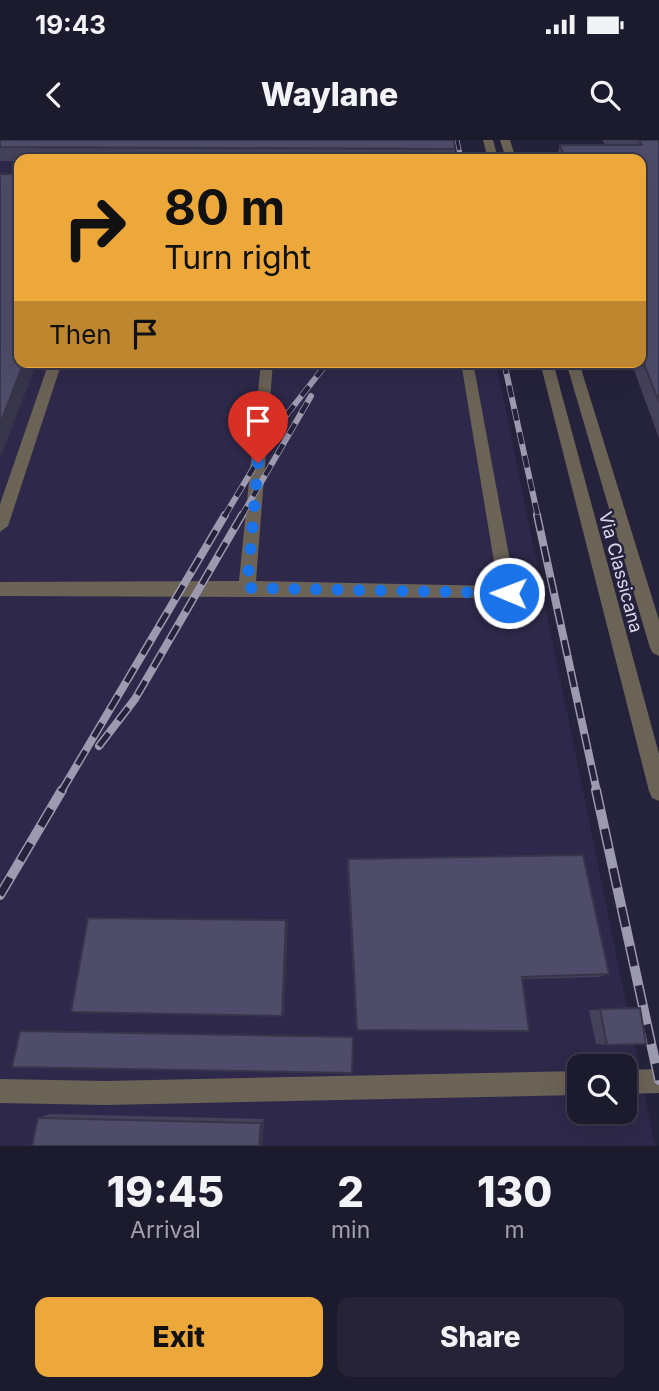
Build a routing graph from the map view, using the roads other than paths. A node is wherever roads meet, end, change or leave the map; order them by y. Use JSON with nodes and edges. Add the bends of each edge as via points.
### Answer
{"nodes":[{"id":1,"x":55,"y":368,"type":"edge"},
{"id":2,"x":267,"y":368,"type":"edge"},
{"id":3,"x":468,"y":368,"type":"edge"},
{"id":4,"x":548,"y":368,"type":"edge"},
{"id":5,"x":574,"y":368,"type":"edge"},
{"id":6,"x":0,"y":526,"type":"edge"},
{"id":7,"x":247,"y":588,"type":"junction"},
{"id":8,"x":0,"y":589,"type":"edge"},
{"id":9,"x":659,"y":648,"type":"edge"},
{"id":10,"x":659,"y":791,"type":"edge"},
{"id":11,"x":659,"y":1081,"type":"edge"},
{"id":12,"x":637,"y":1082,"type":"edge"},
{"id":13,"x":567,"y":1083,"type":"edge"},
{"id":14,"x":0,"y":1091,"type":"edge"}],
"edges":[{"from":1,"to":6,"type":"street"},
{"from":2,"to":7,"type":"street"},
{"from":3,"to":7,"type":"street","via":[[509,593]]},
{"from":4,"to":10,"type":"street","name":"Via Classicana"},
{"from":5,"to":9,"type":"street","name":"Via Classicana"},
{"from":7,"to":8,"type":"street"},
{"from":11,"to":12,"type":"street"},
{"from":13,"to":14,"type":"street"}]}
